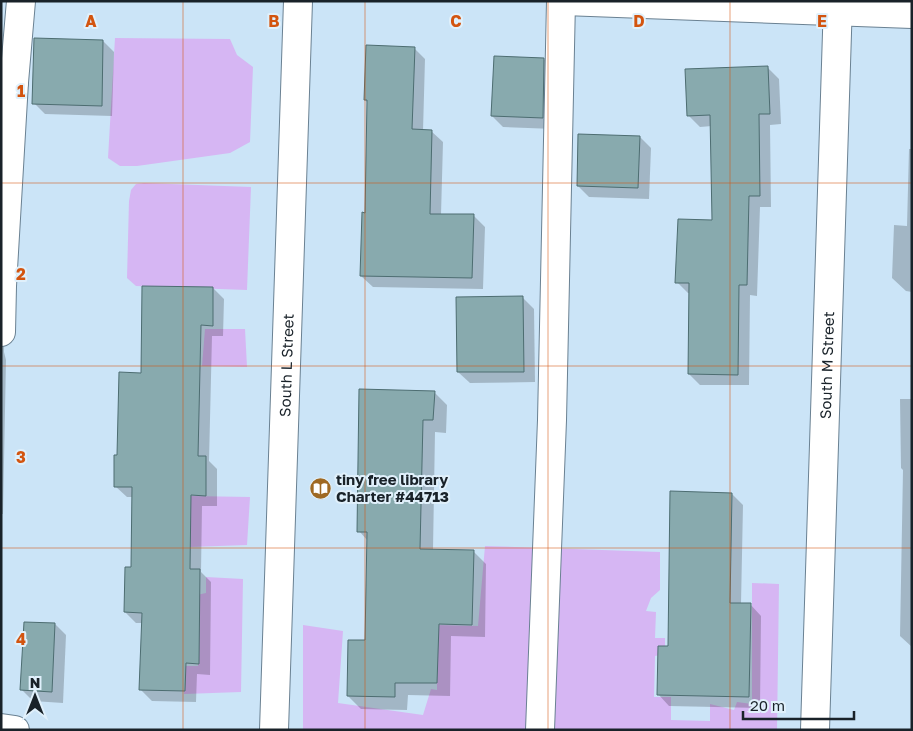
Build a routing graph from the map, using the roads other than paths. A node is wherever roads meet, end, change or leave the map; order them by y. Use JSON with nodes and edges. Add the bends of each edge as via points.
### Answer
{"nodes":[{"id":1,"x":21,"y":1,"type":"edge"},
{"id":2,"x":298,"y":1,"type":"edge"},
{"id":3,"x":562,"y":1,"type":"edge"},
{"id":4,"x":838,"y":6,"type":"edge"},
{"id":5,"x":912,"y":14,"type":"edge"},
{"id":6,"x":8,"y":81,"type":"edge"},
{"id":7,"x":1,"y":332,"type":"edge"},
{"id":8,"x":1,"y":728,"type":"edge"},
{"id":9,"x":15,"y":730,"type":"edge"},
{"id":10,"x":274,"y":730,"type":"edge"},
{"id":11,"x":540,"y":730,"type":"edge"},
{"id":12,"x":815,"y":730,"type":"edge"}],
"edges":[{"from":1,"to":6,"type":"street"},
{"from":2,"to":10,"type":"street","name":"South L Street"},
{"from":3,"to":4,"type":"street"},
{"from":3,"to":11,"type":"street","via":[[552,420]]},
{"from":4,"to":5,"type":"street"},
{"from":4,"to":12,"type":"street","name":"South M Street"},
{"from":6,"to":7,"type":"street"},
{"from":8,"to":9,"type":"street"}]}
